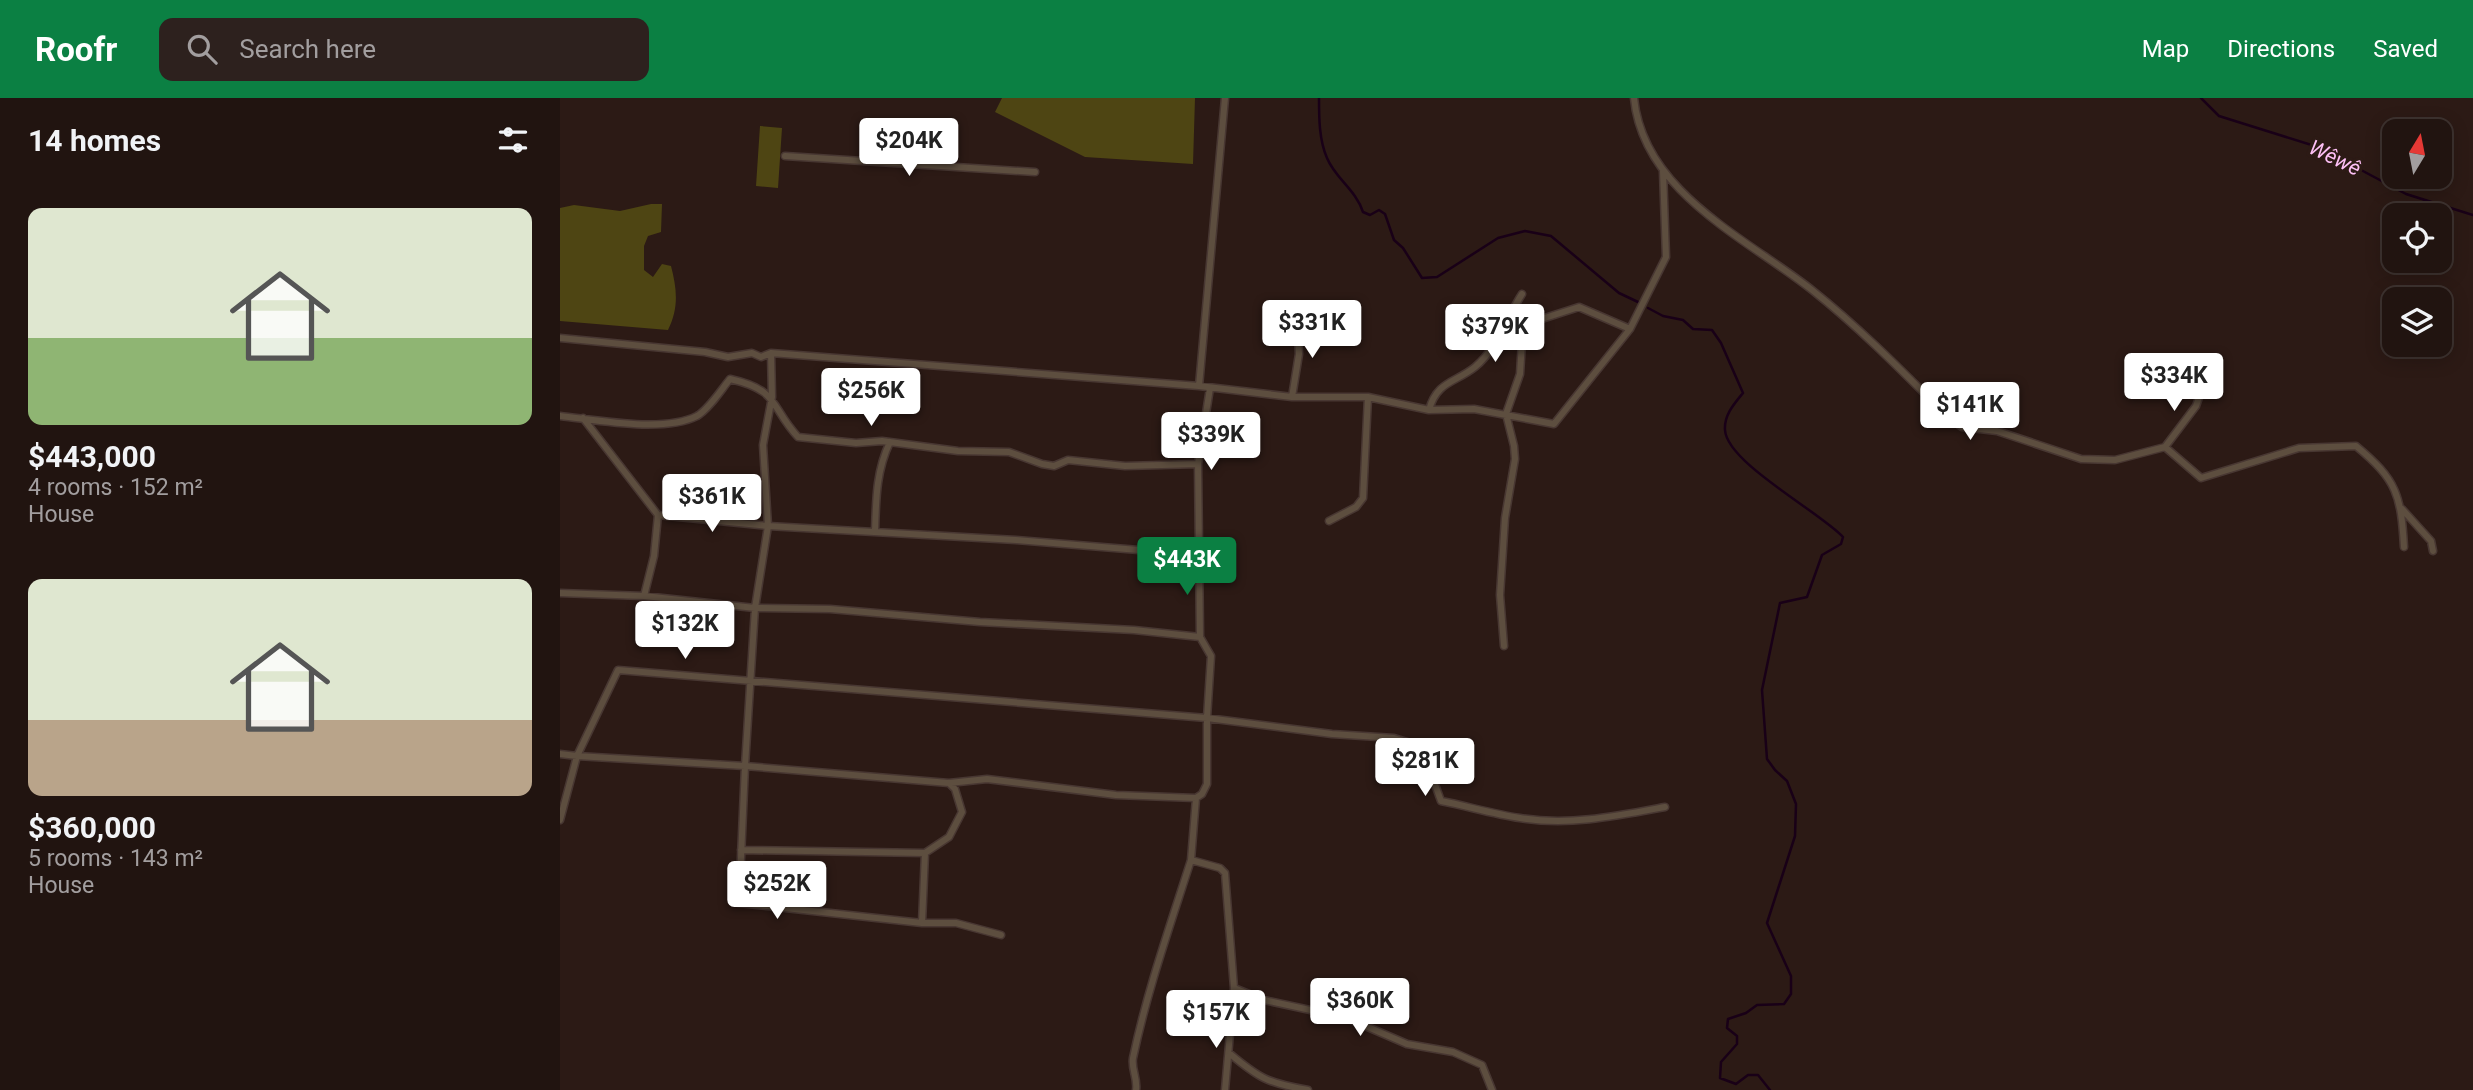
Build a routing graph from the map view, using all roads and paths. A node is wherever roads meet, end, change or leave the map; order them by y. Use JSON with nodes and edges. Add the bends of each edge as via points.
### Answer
{"nodes":[{"id":1,"x":1225,"y":98,"type":"edge"},
{"id":2,"x":1634,"y":98,"type":"edge"},
{"id":3,"x":785,"y":156,"type":"dead end"},
{"id":4,"x":1035,"y":172,"type":"dead end"},
{"id":5,"x":1663,"y":172,"type":"junction"},
{"id":6,"x":1522,"y":294,"type":"dead end"},
{"id":7,"x":1297,"y":322,"type":"dead end"},
{"id":8,"x":1630,"y":329,"type":"junction"},
{"id":9,"x":560,"y":338,"type":"edge"},
{"id":10,"x":771,"y":353,"type":"junction"},
{"id":11,"x":1199,"y":386,"type":"junction"},
{"id":12,"x":1210,"y":388,"type":"junction"},
{"id":13,"x":2202,"y":389,"type":"dead end"},
{"id":14,"x":772,"y":397,"type":"junction"},
{"id":15,"x":1292,"y":397,"type":"junction"},
{"id":16,"x":1368,"y":397,"type":"junction"},
{"id":17,"x":1429,"y":410,"type":"junction"},
{"id":18,"x":1506,"y":415,"type":"junction"},
{"id":19,"x":560,"y":416,"type":"edge"},
{"id":20,"x":583,"y":418,"type":"junction"},
{"id":21,"x":890,"y":442,"type":"junction"},
{"id":22,"x":2165,"y":447,"type":"junction"},
{"id":23,"x":1198,"y":464,"type":"junction"},
{"id":24,"x":2402,"y":509,"type":"junction"},
{"id":25,"x":658,"y":514,"type":"junction"},
{"id":26,"x":1329,"y":522,"type":"dead end"},
{"id":27,"x":768,"y":526,"type":"junction"},
{"id":28,"x":875,"y":532,"type":"junction"},
{"id":29,"x":2404,"y":547,"type":"dead end"},
{"id":30,"x":2433,"y":551,"type":"dead end"},
{"id":31,"x":1200,"y":555,"type":"junction"},
{"id":32,"x":560,"y":593,"type":"edge"},
{"id":33,"x":645,"y":596,"type":"junction"},
{"id":34,"x":755,"y":608,"type":"junction"},
{"id":35,"x":1200,"y":638,"type":"junction"},
{"id":36,"x":1504,"y":646,"type":"dead end"},
{"id":37,"x":750,"y":680,"type":"junction"},
{"id":38,"x":1207,"y":718,"type":"junction"},
{"id":39,"x":560,"y":754,"type":"edge"},
{"id":40,"x":577,"y":755,"type":"junction"},
{"id":41,"x":745,"y":766,"type":"junction"},
{"id":42,"x":949,"y":783,"type":"junction"},
{"id":43,"x":1196,"y":798,"type":"junction"},
{"id":44,"x":1665,"y":807,"type":"dead end"},
{"id":45,"x":560,"y":820,"type":"edge"},
{"id":46,"x":741,"y":850,"type":"junction"},
{"id":47,"x":925,"y":853,"type":"junction"},
{"id":48,"x":1191,"y":860,"type":"junction"},
{"id":49,"x":922,"y":923,"type":"junction"},
{"id":50,"x":1001,"y":935,"type":"dead end"},
{"id":51,"x":1234,"y":988,"type":"junction"},
{"id":52,"x":1229,"y":1053,"type":"junction"},
{"id":53,"x":1136,"y":1090,"type":"edge"},
{"id":54,"x":1225,"y":1090,"type":"edge"},
{"id":55,"x":1308,"y":1090,"type":"edge"},
{"id":56,"x":1492,"y":1090,"type":"edge"}],
"edges":[{"from":1,"to":11,"type":"street"},
{"from":2,"to":5,"type":"street","via":[[1636,119]]},
{"from":3,"to":4,"type":"street"},
{"from":5,"to":8,"type":"street","via":[[1666,257]]},
{"from":5,"to":22,"type":"street","via":[[1738,239],[1866,335],[1962,427],[1997,431],[2081,459],[2115,460]]},
{"from":6,"to":17,"type":"street","via":[[1494,345],[1476,366],[1439,388]]},
{"from":7,"to":15,"type":"street","via":[[1299,354]]},
{"from":8,"to":18,"type":"street","via":[[1554,424]]},
{"from":8,"to":18,"type":"street","via":[[1580,306],[1523,325],[1520,373]]},
{"from":9,"to":10,"type":"street","via":[[728,357]]},
{"from":10,"to":11,"type":"street"},
{"from":10,"to":14,"type":"street"},
{"from":11,"to":12,"type":"street"},
{"from":12,"to":15,"type":"street"},
{"from":12,"to":23,"type":"street"},
{"from":13,"to":22,"type":"street","via":[[2196,406]]},
{"from":14,"to":20,"type":"street","via":[[730,379],[699,415],[674,423]]},
{"from":14,"to":21,"type":"street","via":[[798,437]]},
{"from":14,"to":27,"type":"street","via":[[763,445]]},
{"from":15,"to":16,"type":"street"},
{"from":16,"to":17,"type":"street"},
{"from":16,"to":26,"type":"street","via":[[1363,498]]},
{"from":17,"to":18,"type":"street","via":[[1474,409]]},
{"from":18,"to":36,"type":"street","via":[[1515,459],[1500,595]]},
{"from":19,"to":20,"type":"street"},
{"from":20,"to":25,"type":"street"},
{"from":21,"to":23,"type":"street","via":[[1009,452],[1054,466],[1068,460],[1125,466]]},
{"from":21,"to":28,"type":"street","via":[[876,484]]},
{"from":22,"to":24,"type":"street","via":[[2201,478],[2299,449],[2356,446],[2380,466]]},
{"from":23,"to":31,"type":"street"},
{"from":24,"to":29,"type":"street"},
{"from":24,"to":30,"type":"street","via":[[2431,541]]},
{"from":25,"to":27,"type":"street"},
{"from":25,"to":33,"type":"street"},
{"from":27,"to":28,"type":"street"},
{"from":27,"to":34,"type":"street"},
{"from":28,"to":31,"type":"street"},
{"from":31,"to":35,"type":"street"},
{"from":32,"to":33,"type":"street"},
{"from":33,"to":34,"type":"street"},
{"from":34,"to":35,"type":"street","via":[[1134,630]]},
{"from":34,"to":37,"type":"street"},
{"from":35,"to":38,"type":"street","via":[[1211,656]]},
{"from":37,"to":38,"type":"street"},
{"from":37,"to":40,"type":"street","via":[[618,670]]},
{"from":37,"to":41,"type":"street"},
{"from":38,"to":43,"type":"street","via":[[1207,784]]},
{"from":38,"to":44,"type":"street","via":[[1394,738],[1417,745],[1435,760],[1433,779],[1441,801],[1521,818],[1575,821]]},
{"from":39,"to":40,"type":"street"},
{"from":40,"to":41,"type":"street"},
{"from":40,"to":45,"type":"street"},
{"from":41,"to":42,"type":"street"},
{"from":41,"to":46,"type":"street"},
{"from":42,"to":43,"type":"street","via":[[982,779],[1116,795]]},
{"from":42,"to":47,"type":"street","via":[[962,811],[949,836]]},
{"from":43,"to":48,"type":"street"},
{"from":46,"to":47,"type":"street"},
{"from":46,"to":49,"type":"street","via":[[739,903]]},
{"from":47,"to":49,"type":"street"},
{"from":48,"to":51,"type":"street","via":[[1225,873]]},
{"from":48,"to":53,"type":"street","via":[[1135,1050]]},
{"from":49,"to":50,"type":"street","via":[[956,923]]},
{"from":51,"to":52,"type":"street"},
{"from":51,"to":56,"type":"street","via":[[1264,1000],[1347,1018],[1407,1044],[1453,1052],[1482,1065]]},
{"from":52,"to":54,"type":"street"},
{"from":52,"to":55,"type":"street","via":[[1255,1075]]}]}
